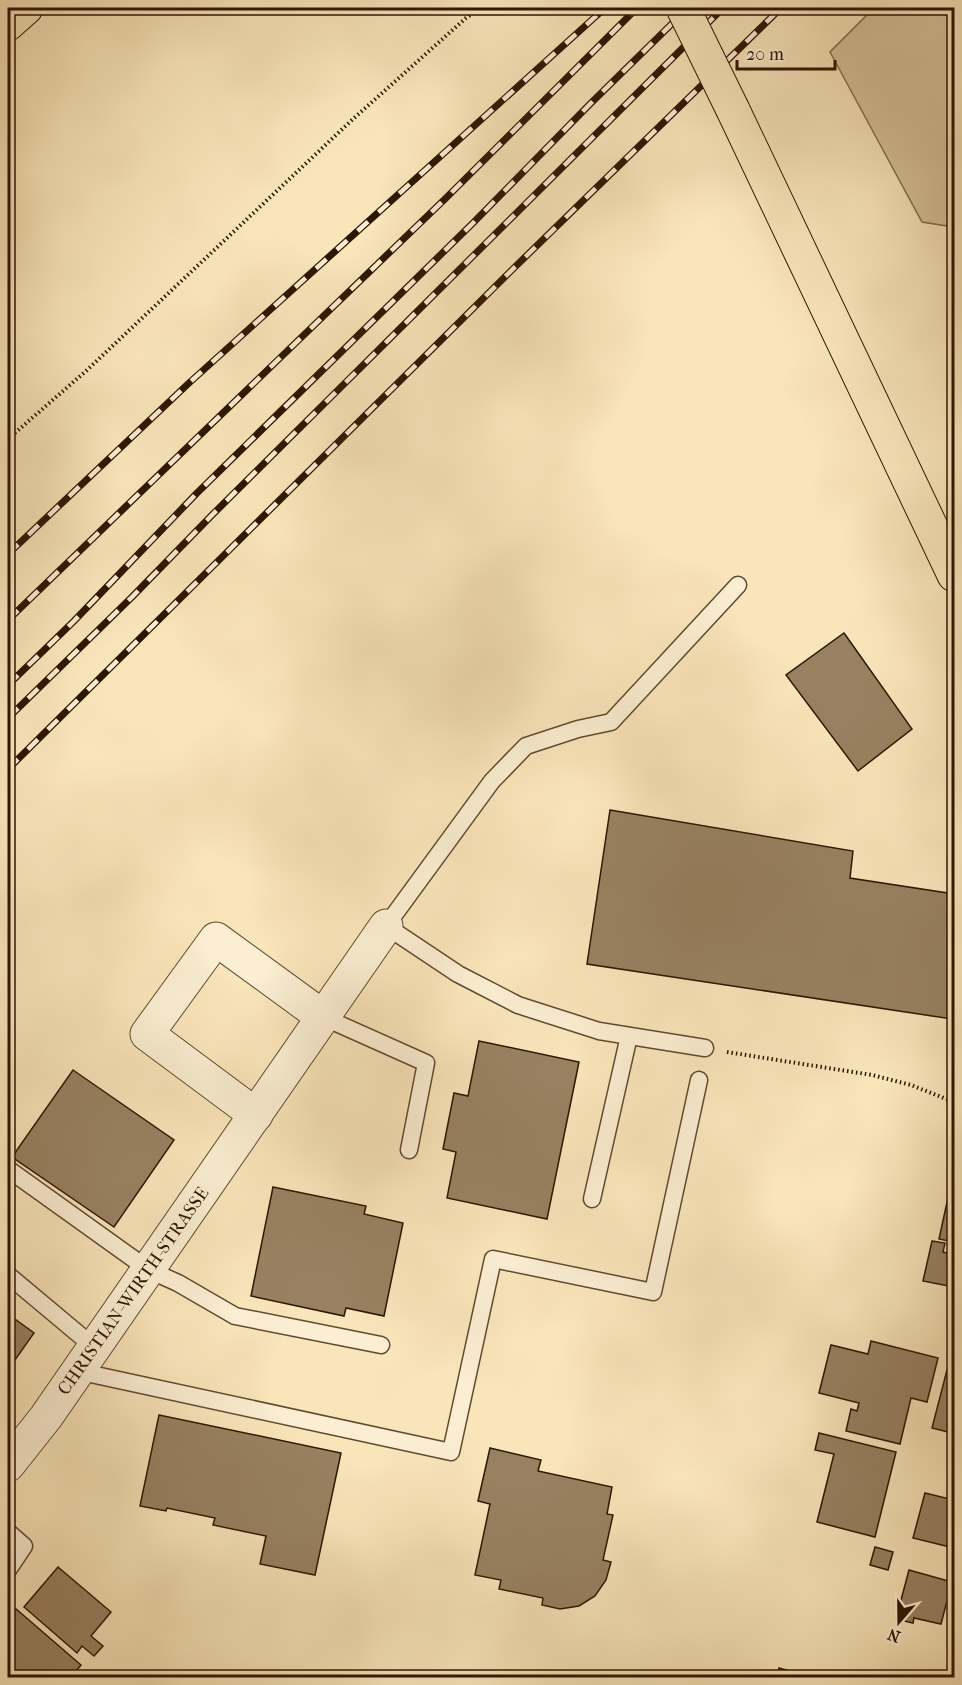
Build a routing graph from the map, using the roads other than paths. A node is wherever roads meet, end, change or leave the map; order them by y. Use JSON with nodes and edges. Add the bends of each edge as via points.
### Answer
{"nodes":[{"id":1,"x":26,"y":8,"type":"edge"},
{"id":2,"x":683,"y":8,"type":"edge"},
{"id":3,"x":8,"y":24,"type":"edge"},
{"id":4,"x":954,"y":575,"type":"edge"},
{"id":5,"x":738,"y":585,"type":"dead end"},
{"id":6,"x":386,"y":926,"type":"junction"},
{"id":7,"x":323,"y":1017,"type":"junction"},
{"id":8,"x":629,"y":1036,"type":"junction"},
{"id":9,"x":705,"y":1048,"type":"dead end"},
{"id":10,"x":699,"y":1080,"type":"dead end"},
{"id":11,"x":256,"y":1115,"type":"junction"},
{"id":12,"x":409,"y":1150,"type":"dead end"},
{"id":13,"x":8,"y":1170,"type":"edge"},
{"id":14,"x":592,"y":1199,"type":"dead end"},
{"id":15,"x":149,"y":1270,"type":"junction"},
{"id":16,"x":8,"y":1275,"type":"edge"},
{"id":17,"x":381,"y":1345,"type":"dead end"},
{"id":18,"x":85,"y":1359,"type":"junction"},
{"id":19,"x":8,"y":1465,"type":"edge"},
{"id":20,"x":8,"y":1532,"type":"edge"},
{"id":21,"x":8,"y":1570,"type":"edge"}],
"edges":[{"from":1,"to":3,"type":"main road"},
{"from":2,"to":4,"type":"main road","bridge":true},
{"from":5,"to":6,"type":"lane","via":[[611,722],[526,746],[492,781]]},
{"from":6,"to":7,"type":"street","name":"CHRISTIAN-WIRTH-STRASSE"},
{"from":6,"to":8,"type":"lane","via":[[458,974],[518,1005],[599,1031]]},
{"from":7,"to":11,"type":"street","name":"CHRISTIAN-WIRTH-STRASSE"},
{"from":7,"to":11,"type":"street","via":[[216,939],[147,1034]]},
{"from":7,"to":12,"type":"lane","via":[[426,1063]]},
{"from":8,"to":9,"type":"lane"},
{"from":8,"to":14,"type":"lane"},
{"from":10,"to":18,"type":"lane","via":[[653,1292],[493,1259],[451,1452]]},
{"from":11,"to":15,"type":"street","name":"CHRISTIAN-WIRTH-STRASSE"},
{"from":13,"to":15,"type":"lane"},
{"from":15,"to":17,"type":"lane","via":[[235,1316]]},
{"from":15,"to":18,"type":"street","name":"CHRISTIAN-WIRTH-STRASSE"},
{"from":16,"to":18,"type":"lane"},
{"from":18,"to":19,"type":"street","name":"CHRISTIAN-WIRTH-STRASSE"},
{"from":20,"to":21,"type":"lane","via":[[24,1546]]}]}
